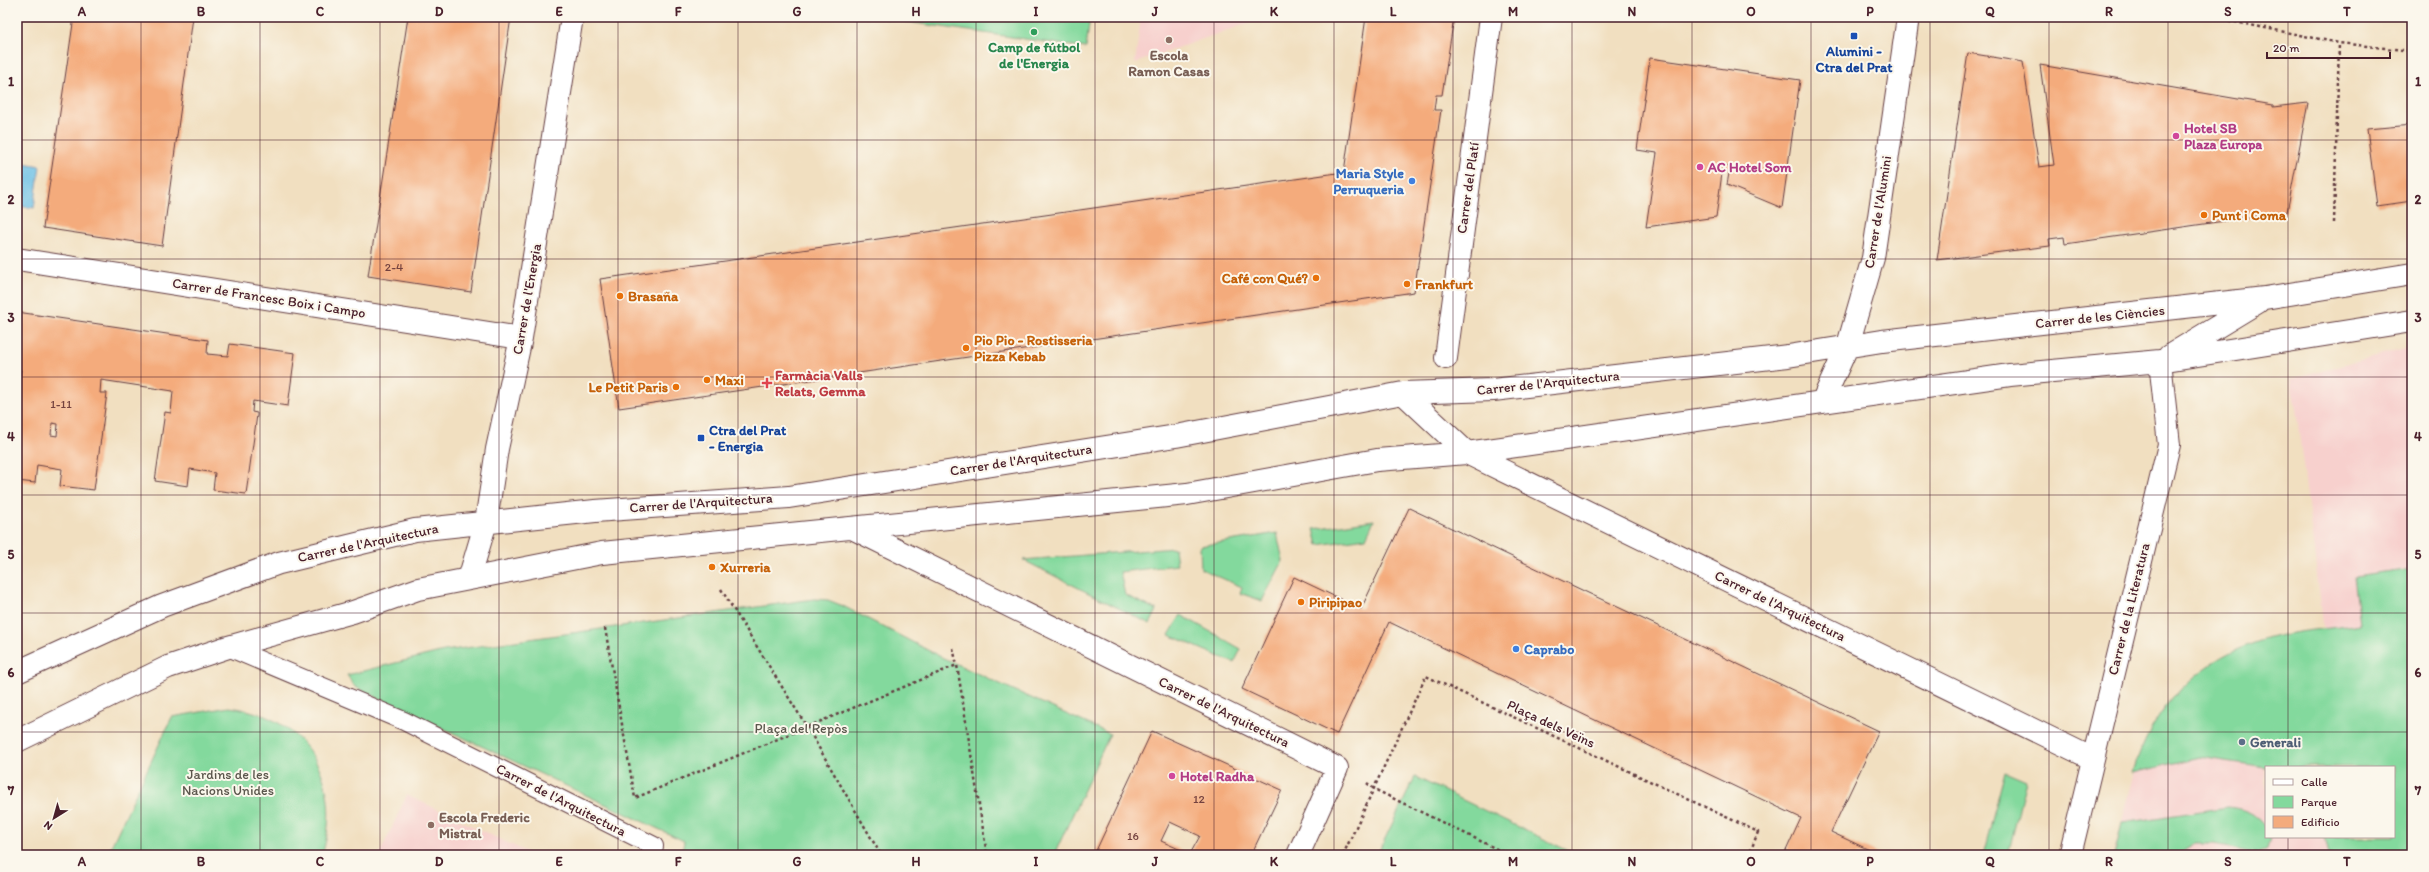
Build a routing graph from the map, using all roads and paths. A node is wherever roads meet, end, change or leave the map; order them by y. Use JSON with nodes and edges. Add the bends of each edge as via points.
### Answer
{"nodes":[{"id":1,"x":572,"y":17,"type":"edge"},
{"id":2,"x":1491,"y":17,"type":"edge"},
{"id":3,"x":1908,"y":17,"type":"edge"},
{"id":4,"x":2211,"y":17,"type":"edge"},
{"id":5,"x":2339,"y":43,"type":"junction"},
{"id":6,"x":2412,"y":51,"type":"edge"},
{"id":7,"x":2334,"y":223,"type":"dead end"},
{"id":8,"x":17,"y":259,"type":"edge"},
{"id":9,"x":2412,"y":274,"type":"edge"},
{"id":10,"x":2265,"y":298,"type":"junction"},
{"id":11,"x":2412,"y":321,"type":"edge"},
{"id":12,"x":521,"y":338,"type":"junction"},
{"id":13,"x":1848,"y":345,"type":"junction"},
{"id":14,"x":1788,"y":356,"type":"joint"},
{"id":15,"x":1446,"y":358,"type":"dead end"},
{"id":16,"x":2160,"y":361,"type":"junction"},
{"id":17,"x":1403,"y":394,"type":"junction"},
{"id":18,"x":1823,"y":400,"type":"junction"},
{"id":19,"x":1467,"y":453,"type":"junction"},
{"id":20,"x":486,"y":522,"type":"junction"},
{"id":21,"x":852,"y":528,"type":"junction"},
{"id":22,"x":469,"y":579,"type":"junction"},
{"id":23,"x":721,"y":589,"type":"dead end"},
{"id":24,"x":605,"y":628,"type":"dead end"},
{"id":25,"x":228,"y":647,"type":"junction"},
{"id":26,"x":953,"y":648,"type":"dead end"},
{"id":27,"x":957,"y":665,"type":"junction"},
{"id":28,"x":17,"y":672,"type":"edge"},
{"id":29,"x":807,"y":727,"type":"junction"},
{"id":30,"x":17,"y":742,"type":"edge"},
{"id":31,"x":2093,"y":759,"type":"junction"},
{"id":32,"x":1364,"y":780,"type":"dead end"},
{"id":33,"x":1374,"y":789,"type":"junction"},
{"id":34,"x":653,"y":850,"type":"edge"},
{"id":35,"x":881,"y":855,"type":"edge"},
{"id":36,"x":987,"y":855,"type":"edge"},
{"id":37,"x":1298,"y":855,"type":"edge"},
{"id":38,"x":1343,"y":855,"type":"edge"},
{"id":39,"x":1509,"y":855,"type":"edge"},
{"id":40,"x":1749,"y":855,"type":"edge"},
{"id":41,"x":2070,"y":855,"type":"edge"}],
"edges":[{"from":1,"to":12,"type":"street","name":"Carrer de l'Energia"},
{"from":2,"to":15,"type":"street","name":"Carrer del Platí"},
{"from":3,"to":13,"type":"street","name":"Carrer de l'Alumini","via":[[1873,258]]},
{"from":4,"to":5,"type":"path"},
{"from":5,"to":6,"type":"path"},
{"from":5,"to":7,"type":"path"},
{"from":8,"to":12,"type":"street","name":"Carrer de Francesc Boix i Campo"},
{"from":9,"to":10,"type":"street","name":"Carrer de les Ciències"},
{"from":10,"to":13,"type":"street","name":"Carrer de les Ciències"},
{"from":10,"to":16,"type":"street"},
{"from":11,"to":16,"type":"street"},
{"from":12,"to":20,"type":"street","name":"Carrer de l'Energia","via":[[497,449]]},
{"from":13,"to":14,"type":"street","name":"Carrer de les Ciències"},
{"from":13,"to":18,"type":"street","name":"Carrer de l'Alumini"},
{"from":14,"to":17,"type":"street","name":"Carrer de l'Arquitectura","via":[[1493,390]]},
{"from":16,"to":18,"type":"street","via":[[2010,375]]},
{"from":16,"to":31,"type":"street","name":"Carrer de la Literatura","via":[[2169,445]]},
{"from":17,"to":19,"type":"street","name":"Carrer de l'Arquitectura"},
{"from":17,"to":20,"type":"street","name":"Carrer de l'Arquitectura","via":[[1176,436],[788,497]]},
{"from":18,"to":19,"type":"street"},
{"from":19,"to":21,"type":"street","via":[[1377,460],[1187,494]]},
{"from":19,"to":31,"type":"street","name":"Carrer de l'Arquitectura"},
{"from":20,"to":22,"type":"street","name":"Carrer de l'Energia"},
{"from":20,"to":28,"type":"street","name":"Carrer de l'Arquitectura","via":[[415,530],[279,562],[162,606]]},
{"from":21,"to":22,"type":"street","via":[[602,553]]},
{"from":21,"to":37,"type":"street","name":"Carrer de l'Arquitectura","via":[[1337,768]]},
{"from":22,"to":25,"type":"street","via":[[418,589],[353,612]]},
{"from":23,"to":29,"type":"path"},
{"from":24,"to":29,"type":"path","via":[[635,798]]},
{"from":25,"to":30,"type":"street","via":[[168,667]]},
{"from":25,"to":34,"type":"lane","name":"Carrer de l'Arquitectura","via":[[404,721]]},
{"from":26,"to":27,"type":"path"},
{"from":27,"to":29,"type":"path"},
{"from":27,"to":36,"type":"path"},
{"from":29,"to":35,"type":"path"},
{"from":31,"to":41,"type":"street","name":"Carrer de la Literatura"},
{"from":32,"to":33,"type":"path"},
{"from":33,"to":38,"type":"path","name":"Plaça dels Veïns"},
{"from":33,"to":39,"type":"path"},
{"from":33,"to":40,"type":"path","name":"Plaça dels Veïns","via":[[1426,676],[1758,832]]}]}
